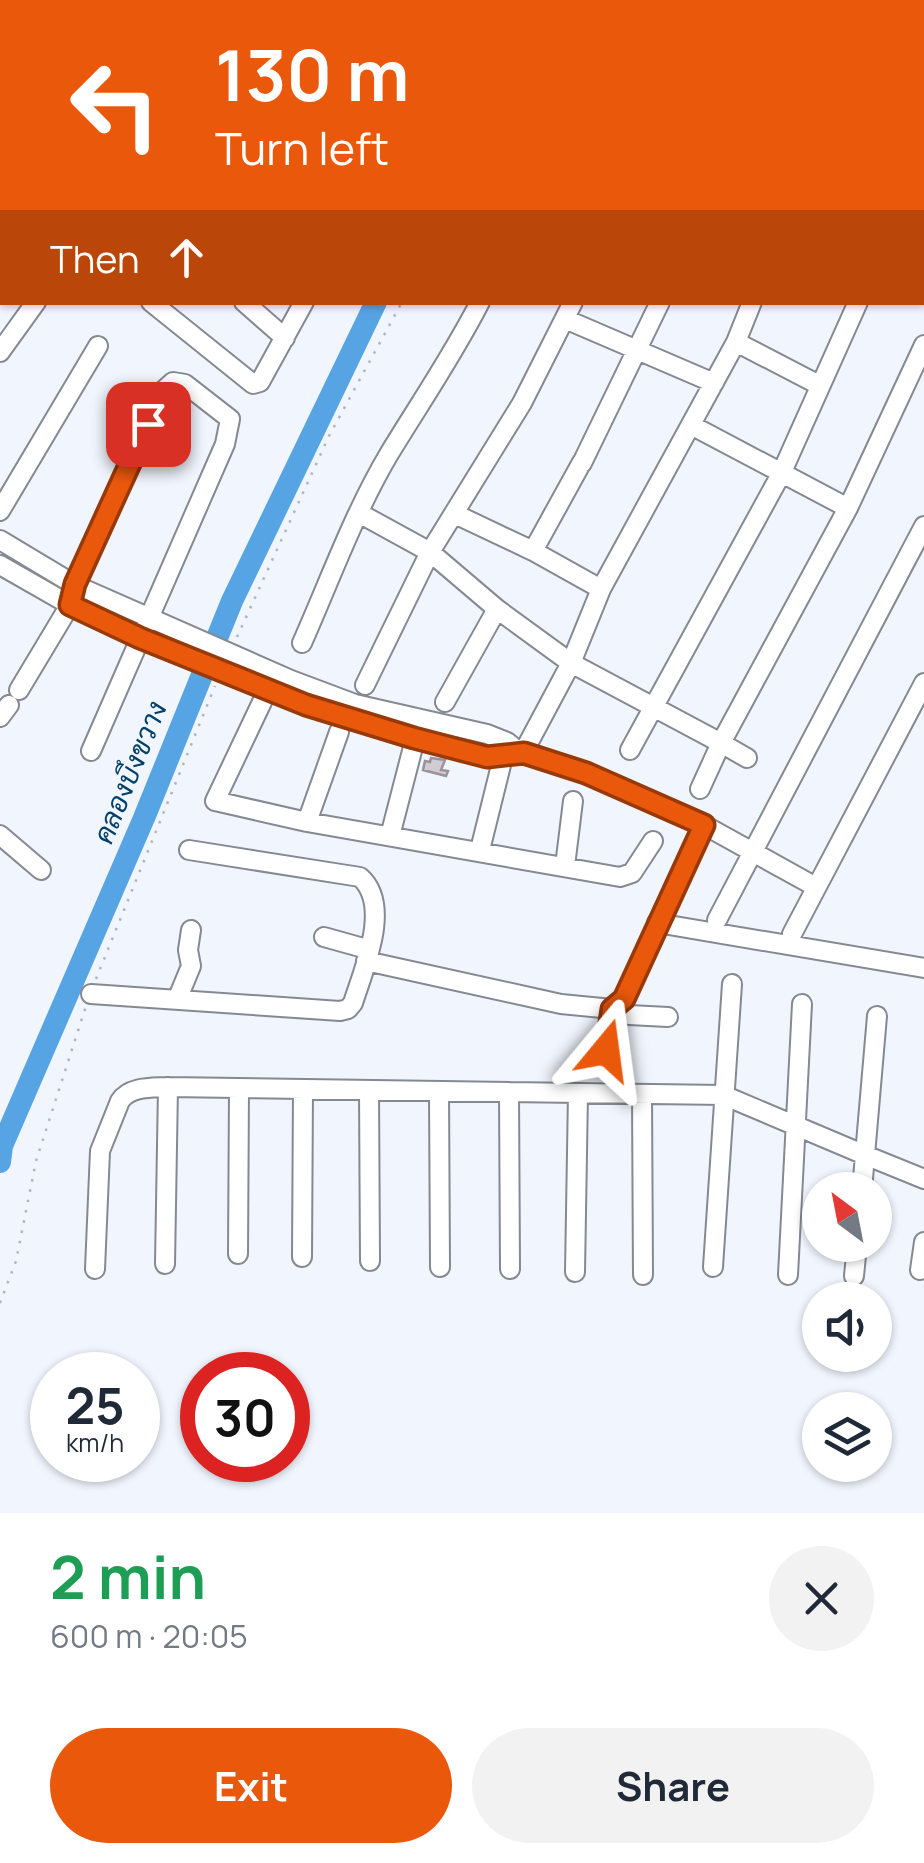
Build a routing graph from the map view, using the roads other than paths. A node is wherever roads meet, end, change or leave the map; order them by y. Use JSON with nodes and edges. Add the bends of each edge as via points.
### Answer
{"nodes":[{"id":1,"x":34,"y":305,"type":"edge"},
{"id":2,"x":156,"y":305,"type":"edge"},
{"id":3,"x":247,"y":305,"type":"edge"},
{"id":4,"x":302,"y":305,"type":"edge"},
{"id":5,"x":478,"y":305,"type":"edge"},
{"id":6,"x":658,"y":305,"type":"edge"},
{"id":7,"x":751,"y":305,"type":"edge"},
{"id":8,"x":857,"y":305,"type":"edge"},
{"id":9,"x":569,"y":311,"type":"edge"},
{"id":10,"x":285,"y":338,"type":"junction"},
{"id":11,"x":736,"y":342,"type":"junction"},
{"id":12,"x":924,"y":345,"type":"edge"},
{"id":13,"x":98,"y":346,"type":"dead end"},
{"id":14,"x":636,"y":350,"type":"junction"},
{"id":15,"x":0,"y":352,"type":"edge"},
{"id":16,"x":714,"y":383,"type":"junction"},
{"id":17,"x":819,"y":385,"type":"junction"},
{"id":18,"x":691,"y":424,"type":"junction"},
{"id":19,"x":0,"y":473,"type":"edge"},
{"id":20,"x":781,"y":474,"type":"junction"},
{"id":21,"x":19,"y":480,"type":"junction"},
{"id":22,"x":848,"y":508,"type":"junction"},
{"id":23,"x":0,"y":511,"type":"edge"},
{"id":24,"x":359,"y":513,"type":"junction"},
{"id":25,"x":455,"y":514,"type":"junction"},
{"id":26,"x":924,"y":526,"type":"edge"},
{"id":27,"x":0,"y":540,"type":"edge"},
{"id":28,"x":532,"y":550,"type":"junction"},
{"id":29,"x":430,"y":552,"type":"junction"},
{"id":30,"x":3,"y":574,"type":"edge"},
{"id":31,"x":75,"y":584,"type":"junction"},
{"id":32,"x":601,"y":589,"type":"junction"},
{"id":33,"x":70,"y":605,"type":"junction"},
{"id":34,"x":498,"y":609,"type":"junction"},
{"id":35,"x":149,"y":619,"type":"junction"},
{"id":36,"x":140,"y":638,"type":"junction"},
{"id":37,"x":302,"y":643,"type":"dead end"},
{"id":38,"x":571,"y":663,"type":"junction"},
{"id":39,"x":924,"y":683,"type":"edge"},
{"id":40,"x":365,"y":685,"type":"dead end"},
{"id":41,"x":276,"y":689,"type":"junction"},
{"id":42,"x":445,"y":702,"type":"dead end"},
{"id":43,"x":10,"y":704,"type":"edge"},
{"id":44,"x":652,"y":707,"type":"junction"},
{"id":45,"x":428,"y":720,"type":"junction"},
{"id":46,"x":339,"y":732,"type":"dead end"},
{"id":47,"x":721,"y":743,"type":"junction"},
{"id":48,"x":418,"y":744,"type":"junction"},
{"id":49,"x":630,"y":750,"type":"dead end"},
{"id":50,"x":513,"y":751,"type":"junction"},
{"id":51,"x":92,"y":752,"type":"dead end"},
{"id":52,"x":747,"y":758,"type":"dead end"},
{"id":53,"x":700,"y":789,"type":"dead end"},
{"id":54,"x":573,"y":801,"type":"dead end"},
{"id":55,"x":307,"y":822,"type":"junction"},
{"id":56,"x":704,"y":825,"type":"junction"},
{"id":57,"x":0,"y":835,"type":"edge"},
{"id":58,"x":390,"y":836,"type":"junction"},
{"id":59,"x":652,"y":841,"type":"dead end"},
{"id":60,"x":188,"y":850,"type":"dead end"},
{"id":61,"x":480,"y":850,"type":"junction"},
{"id":62,"x":752,"y":852,"type":"junction"},
{"id":63,"x":565,"y":866,"type":"junction"},
{"id":64,"x":41,"y":870,"type":"dead end"},
{"id":65,"x":816,"y":888,"type":"junction"},
{"id":66,"x":717,"y":920,"type":"dead end"},
{"id":67,"x":657,"y":923,"type":"junction"},
{"id":68,"x":190,"y":930,"type":"dead end"},
{"id":69,"x":792,"y":934,"type":"dead end"},
{"id":70,"x":324,"y":937,"type":"dead end"},
{"id":71,"x":367,"y":955,"type":"junction"},
{"id":72,"x":924,"y":968,"type":"edge"},
{"id":73,"x":732,"y":984,"type":"dead end"},
{"id":74,"x":90,"y":994,"type":"road end"},
{"id":75,"x":177,"y":1000,"type":"junction"},
{"id":76,"x":802,"y":1004,"type":"dead end"},
{"id":77,"x":616,"y":1007,"type":"junction"},
{"id":78,"x":877,"y":1016,"type":"dead end"},
{"id":79,"x":668,"y":1017,"type":"dead end"},
{"id":80,"x":606,"y":1050,"type":"dead end"},
{"id":81,"x":168,"y":1086,"type":"junction"},
{"id":82,"x":239,"y":1088,"type":"junction"},
{"id":83,"x":303,"y":1089,"type":"junction"},
{"id":84,"x":369,"y":1090,"type":"junction"},
{"id":85,"x":439,"y":1091,"type":"junction"},
{"id":86,"x":509,"y":1092,"type":"junction"},
{"id":87,"x":578,"y":1093,"type":"junction"},
{"id":88,"x":642,"y":1094,"type":"junction"},
{"id":89,"x":723,"y":1095,"type":"junction"},
{"id":90,"x":796,"y":1123,"type":"junction"},
{"id":91,"x":865,"y":1155,"type":"junction"},
{"id":92,"x":864,"y":1172,"type":"edge"},
{"id":93,"x":924,"y":1179,"type":"edge"},
{"id":94,"x":924,"y":1242,"type":"edge"},
{"id":95,"x":238,"y":1254,"type":"dead end"},
{"id":96,"x":302,"y":1257,"type":"dead end"},
{"id":97,"x":370,"y":1262,"type":"dead end"},
{"id":98,"x":855,"y":1262,"type":"edge"},
{"id":99,"x":164,"y":1264,"type":"dead end"},
{"id":100,"x":440,"y":1267,"type":"dead end"},
{"id":101,"x":713,"y":1267,"type":"dead end"},
{"id":102,"x":96,"y":1269,"type":"dead end"},
{"id":103,"x":510,"y":1269,"type":"dead end"},
{"id":104,"x":920,"y":1270,"type":"dead end"},
{"id":105,"x":575,"y":1272,"type":"dead end"},
{"id":106,"x":643,"y":1275,"type":"dead end"},
{"id":107,"x":788,"y":1275,"type":"dead end"},
{"id":108,"x":854,"y":1276,"type":"dead end"}],
"edges":[{"from":1,"to":15,"type":"street"},
{"from":2,"to":10,"type":"street","via":[[253,384]]},
{"from":3,"to":10,"type":"street"},
{"from":4,"to":10,"type":"street"},
{"from":5,"to":24,"type":"street"},
{"from":6,"to":14,"type":"street"},
{"from":7,"to":11,"type":"street"},
{"from":8,"to":17,"type":"street"},
{"from":9,"to":14,"type":"street"},
{"from":9,"to":25,"type":"street"},
{"from":11,"to":16,"type":"street"},
{"from":11,"to":17,"type":"street"},
{"from":12,"to":22,"type":"street"},
{"from":13,"to":21,"type":"street"},
{"from":14,"to":16,"type":"street"},
{"from":14,"to":28,"type":"street"},
{"from":16,"to":18,"type":"street"},
{"from":17,"to":20,"type":"street"},
{"from":18,"to":20,"type":"street"},
{"from":18,"to":32,"type":"street"},
{"from":19,"to":21,"type":"street"},
{"from":20,"to":22,"type":"street"},
{"from":20,"to":44,"type":"street"},
{"from":21,"to":23,"type":"street"},
{"from":22,"to":47,"type":"street"},
{"from":24,"to":29,"type":"street"},
{"from":24,"to":37,"type":"street"},
{"from":25,"to":28,"type":"street"},
{"from":25,"to":29,"type":"street"},
{"from":26,"to":62,"type":"street"},
{"from":27,"to":31,"type":"street"},
{"from":28,"to":32,"type":"street"},
{"from":29,"to":34,"type":"street"},
{"from":29,"to":40,"type":"street"},
{"from":30,"to":33,"type":"street"},
{"from":31,"to":33,"type":"street"},
{"from":31,"to":35,"type":"street"},
{"from":31,"to":35,"type":"street","via":[[162,391],[173,382],[186,384],[230,419]]},
{"from":32,"to":38,"type":"street"},
{"from":33,"to":36,"type":"street"},
{"from":33,"to":43,"type":"street"},
{"from":34,"to":38,"type":"street"},
{"from":34,"to":42,"type":"street"},
{"from":35,"to":36,"type":"street"},
{"from":35,"to":41,"type":"street"},
{"from":36,"to":41,"type":"street"},
{"from":36,"to":51,"type":"street"},
{"from":38,"to":44,"type":"street"},
{"from":38,"to":50,"type":"street"},
{"from":39,"to":65,"type":"street"},
{"from":41,"to":45,"type":"street"},
{"from":41,"to":48,"type":"street"},
{"from":41,"to":55,"type":"street","via":[[215,800]]},
{"from":44,"to":47,"type":"street"},
{"from":44,"to":49,"type":"street"},
{"from":45,"to":48,"type":"street"},
{"from":45,"to":50,"type":"street"},
{"from":46,"to":55,"type":"street"},
{"from":47,"to":52,"type":"street"},
{"from":47,"to":53,"type":"street"},
{"from":48,"to":50,"type":"street","via":[[487,757]]},
{"from":48,"to":58,"type":"street"},
{"from":50,"to":56,"type":"street","via":[[586,773]]},
{"from":50,"to":61,"type":"street"},
{"from":54,"to":63,"type":"street"},
{"from":55,"to":58,"type":"street"},
{"from":56,"to":62,"type":"street"},
{"from":56,"to":67,"type":"street"},
{"from":57,"to":64,"type":"street"},
{"from":58,"to":61,"type":"street"},
{"from":59,"to":63,"type":"street","via":[[632,873]]},
{"from":60,"to":71,"type":"street","via":[[360,877],[375,898]]},
{"from":61,"to":63,"type":"street"},
{"from":62,"to":65,"type":"street"},
{"from":62,"to":66,"type":"street"},
{"from":65,"to":69,"type":"street"},
{"from":67,"to":72,"type":"street"},
{"from":67,"to":77,"type":"street"},
{"from":68,"to":75,"type":"street","via":[[191,966]]},
{"from":70,"to":71,"type":"street"},
{"from":71,"to":75,"type":"street","via":[[353,1003],[340,1011]]},
{"from":71,"to":77,"type":"street","via":[[561,1004]]},
{"from":73,"to":89,"type":"street"},
{"from":74,"to":75,"type":"street"},
{"from":76,"to":90,"type":"street"},
{"from":77,"to":79,"type":"street"},
{"from":77,"to":80,"type":"street"},
{"from":78,"to":91,"type":"street"},
{"from":81,"to":82,"type":"street"},
{"from":81,"to":99,"type":"street"},
{"from":81,"to":102,"type":"street","via":[[125,1093],[100,1151]]},
{"from":82,"to":83,"type":"street"},
{"from":82,"to":95,"type":"street"},
{"from":83,"to":84,"type":"street"},
{"from":83,"to":96,"type":"street"},
{"from":84,"to":85,"type":"street"},
{"from":84,"to":97,"type":"street"},
{"from":85,"to":86,"type":"street"},
{"from":85,"to":100,"type":"street"},
{"from":86,"to":87,"type":"street"},
{"from":86,"to":103,"type":"street"},
{"from":87,"to":88,"type":"street"},
{"from":87,"to":105,"type":"street"},
{"from":88,"to":89,"type":"street"},
{"from":88,"to":106,"type":"street"},
{"from":89,"to":90,"type":"street"},
{"from":89,"to":101,"type":"street"},
{"from":90,"to":91,"type":"street"},
{"from":90,"to":107,"type":"street"},
{"from":91,"to":92,"type":"street"},
{"from":91,"to":93,"type":"street"},
{"from":94,"to":104,"type":"street"},
{"from":98,"to":108,"type":"street"}]}
